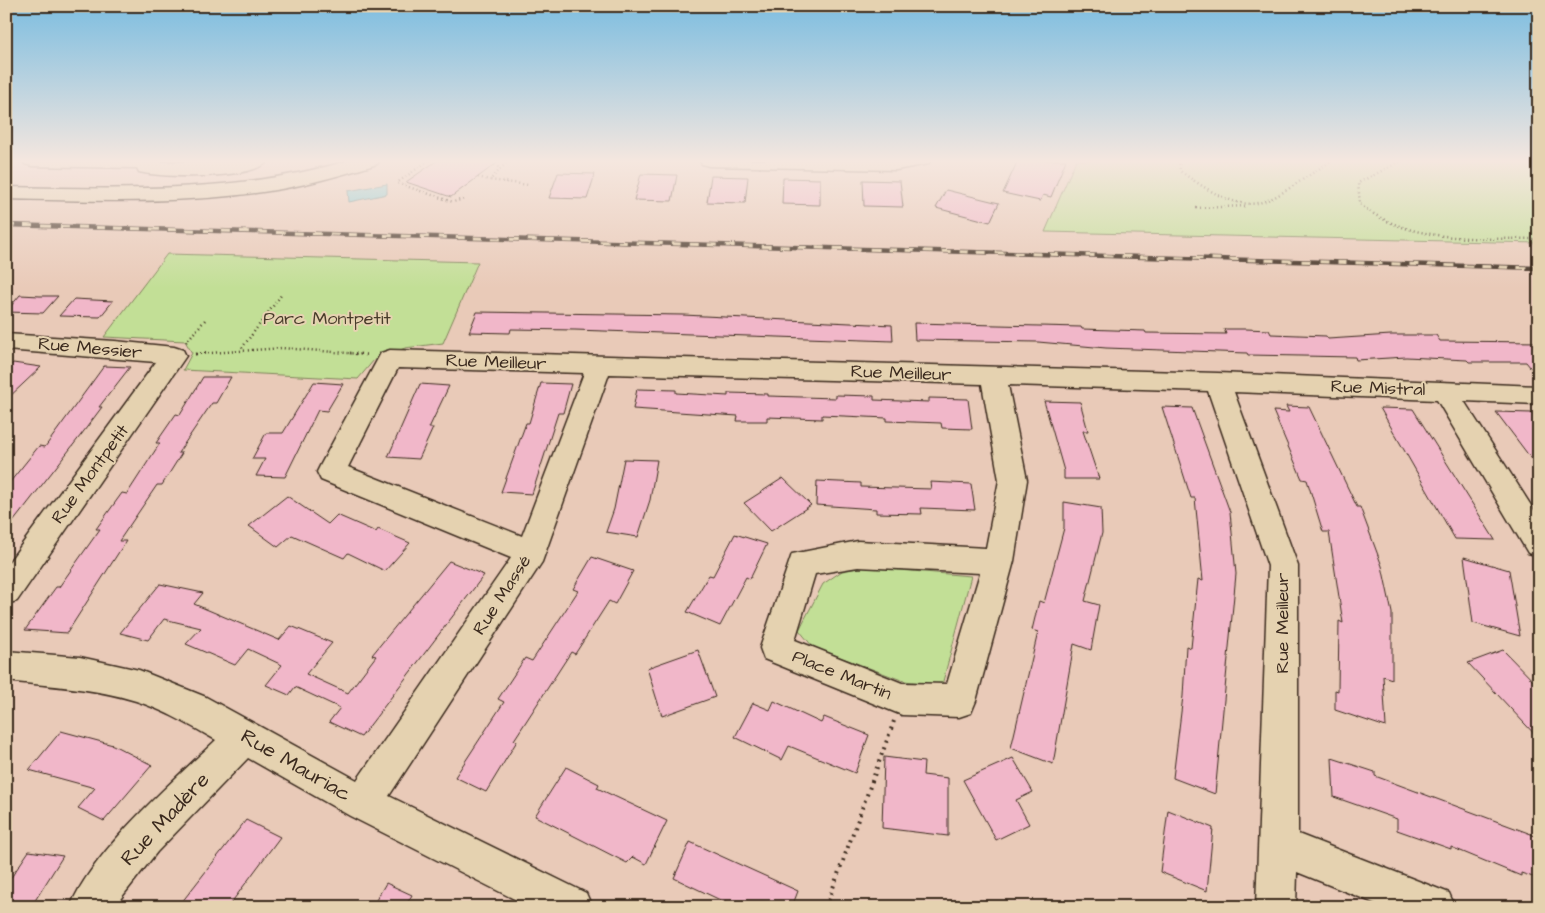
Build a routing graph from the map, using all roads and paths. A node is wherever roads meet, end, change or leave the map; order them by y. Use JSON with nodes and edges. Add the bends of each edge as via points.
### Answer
{"nodes":[{"id":1,"x":1242,"y":203,"type":"edge"},
{"id":2,"x":1266,"y":203,"type":"edge"},
{"id":3,"x":1360,"y":203,"type":"edge"},
{"id":4,"x":1249,"y":206,"type":"junction"},
{"id":5,"x":1196,"y":208,"type":"dead end"},
{"id":6,"x":1539,"y":239,"type":"edge"},
{"id":7,"x":282,"y":294,"type":"dead end"},
{"id":8,"x":205,"y":320,"type":"dead end"},
{"id":9,"x":6,"y":342,"type":"edge"},
{"id":10,"x":242,"y":348,"type":"junction"},
{"id":11,"x":174,"y":356,"type":"junction"},
{"id":12,"x":390,"y":359,"type":"junction"},
{"id":13,"x":599,"y":366,"type":"junction"},
{"id":14,"x":993,"y":376,"type":"junction"},
{"id":15,"x":1218,"y":382,"type":"junction"},
{"id":16,"x":1444,"y":390,"type":"junction"},
{"id":17,"x":1539,"y":394,"type":"edge"},
{"id":18,"x":1539,"y":544,"type":"edge"},
{"id":19,"x":531,"y":553,"type":"junction"},
{"id":20,"x":999,"y":561,"type":"junction"},
{"id":21,"x":6,"y":591,"type":"edge"},
{"id":22,"x":6,"y":666,"type":"edge"},
{"id":23,"x":902,"y":699,"type":"junction"},
{"id":24,"x":246,"y":736,"type":"junction"},
{"id":25,"x":363,"y":803,"type":"junction"},
{"id":26,"x":1280,"y":846,"type":"junction"},
{"id":27,"x":90,"y":907,"type":"edge"},
{"id":28,"x":572,"y":907,"type":"edge"},
{"id":29,"x":826,"y":907,"type":"edge"},
{"id":30,"x":1276,"y":907,"type":"edge"},
{"id":31,"x":1435,"y":907,"type":"edge"}],
"edges":[{"from":1,"to":4,"type":"path"},
{"from":2,"to":4,"type":"path"},
{"from":3,"to":6,"type":"path","via":[[1365,211],[1436,236]]},
{"from":4,"to":5,"type":"path"},
{"from":7,"to":10,"type":"path"},
{"from":8,"to":11,"type":"path"},
{"from":9,"to":11,"type":"street","name":"Rue Messier"},
{"from":10,"to":11,"type":"path"},
{"from":10,"to":12,"type":"path","via":[[289,347]]},
{"from":11,"to":21,"type":"street","name":"Rue Montpetit"},
{"from":12,"to":13,"type":"street","name":"Rue Meilleur"},
{"from":12,"to":19,"type":"street","via":[[331,472]]},
{"from":13,"to":14,"type":"street","name":"Rue Meilleur"},
{"from":13,"to":19,"type":"street","name":"Rue Massé"},
{"from":14,"to":15,"type":"street","name":"Rue Meilleur"},
{"from":14,"to":20,"type":"street","name":"Place Martin","via":[[1013,480]]},
{"from":15,"to":16,"type":"street","name":"Rue Mistral"},
{"from":15,"to":26,"type":"street","name":"Rue Meilleur","via":[[1283,566]]},
{"from":16,"to":17,"type":"street","name":"Rue Mistral"},
{"from":16,"to":18,"type":"street"},
{"from":19,"to":25,"type":"street","name":"Rue Massé"},
{"from":20,"to":23,"type":"street","name":"Place Martin","via":[[959,701]]},
{"from":20,"to":23,"type":"street","name":"Place Martin","via":[[858,554],[803,563],[776,648]]},
{"from":22,"to":24,"type":"street","name":"Rue Mauriac","via":[[80,673],[139,686]]},
{"from":23,"to":29,"type":"path"},
{"from":24,"to":25,"type":"street","name":"Rue Mauriac"},
{"from":24,"to":27,"type":"street","name":"Rue Madère","via":[[158,819]]},
{"from":25,"to":28,"type":"street","name":"Rue Mauriac"},
{"from":26,"to":30,"type":"street","name":"Rue Meilleur"},
{"from":26,"to":31,"type":"street"}]}
